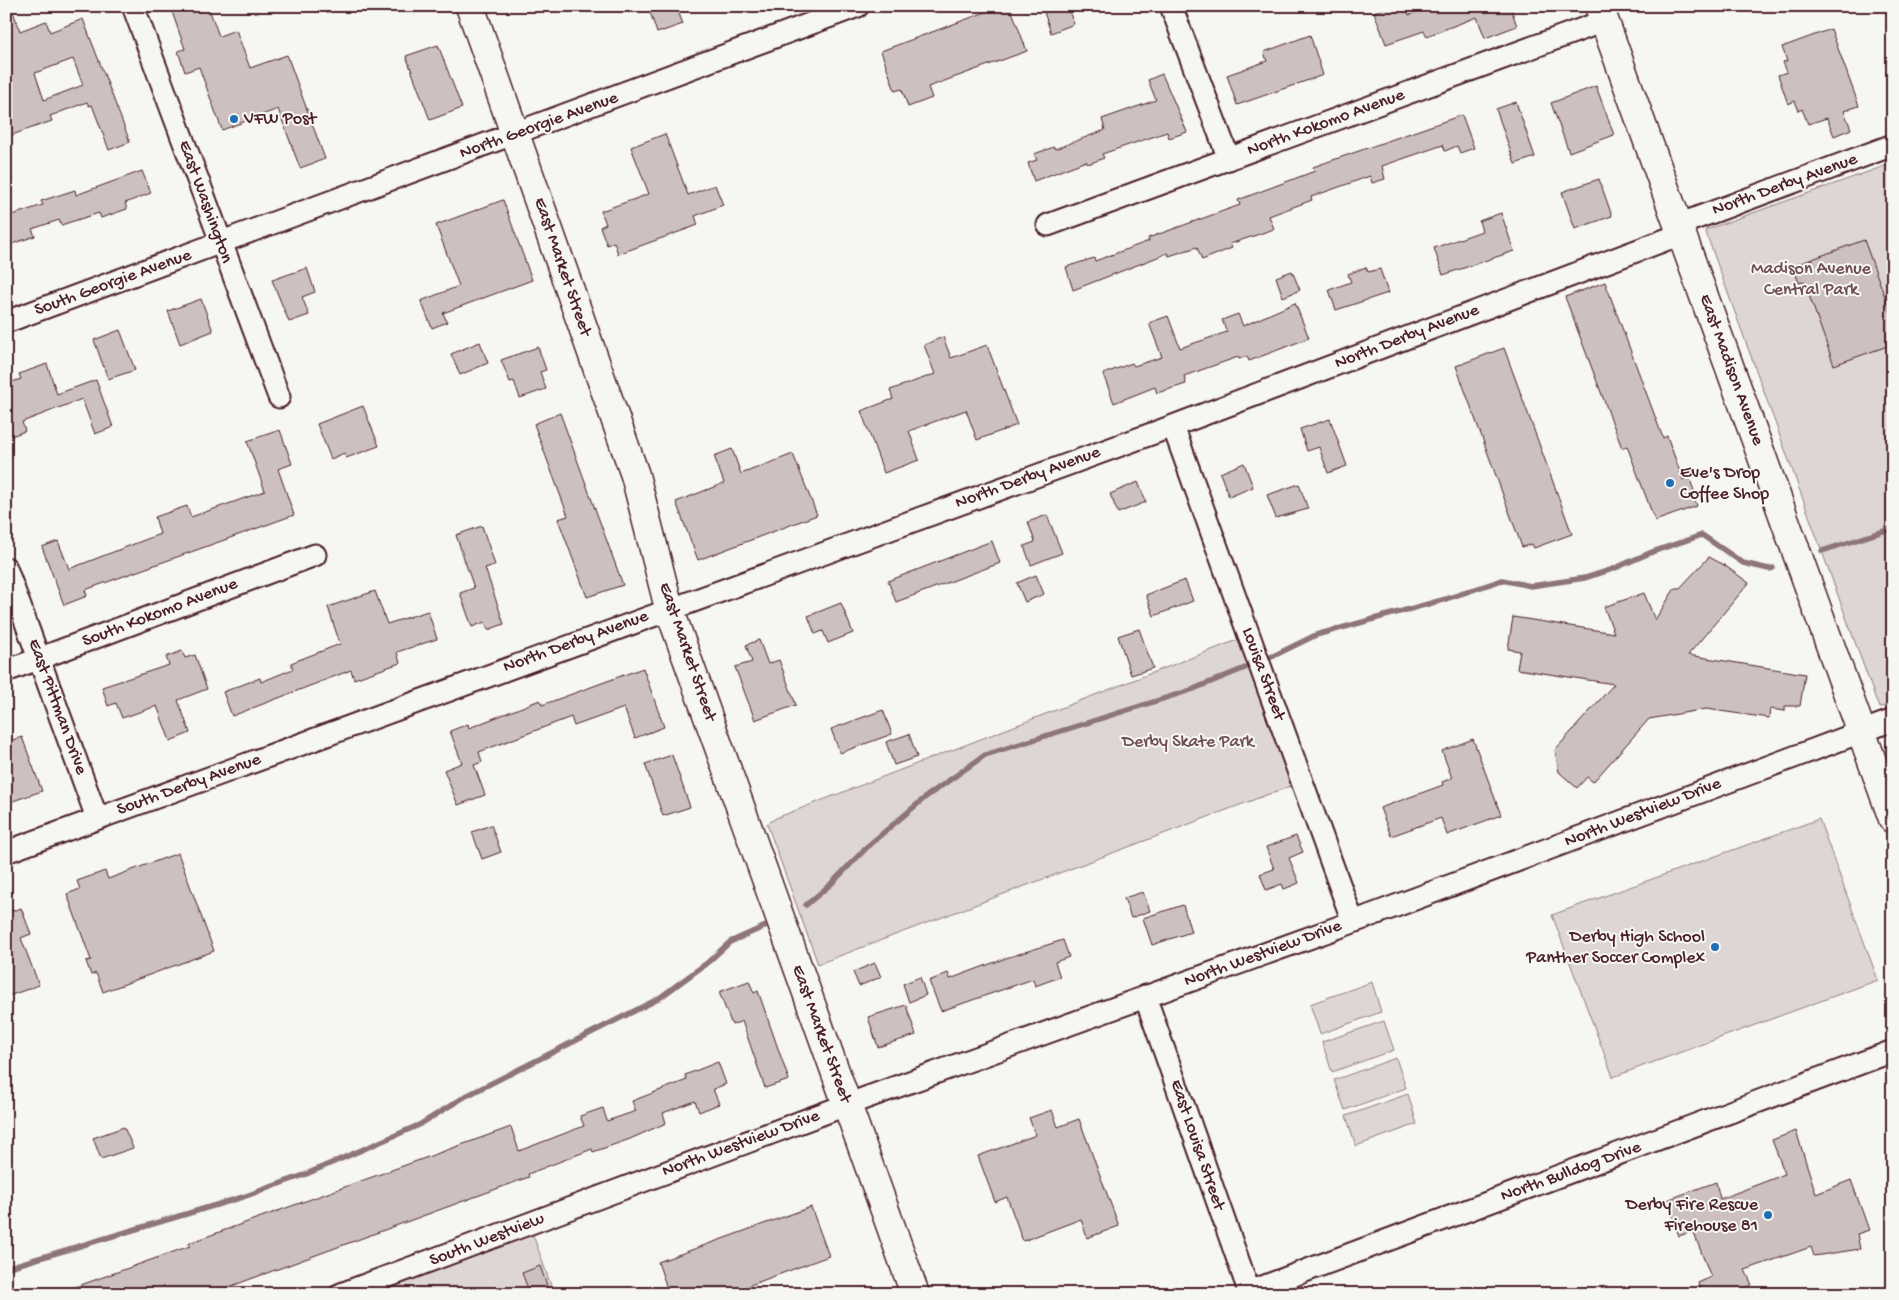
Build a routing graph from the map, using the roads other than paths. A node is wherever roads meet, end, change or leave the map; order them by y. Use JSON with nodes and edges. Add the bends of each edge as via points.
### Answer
{"nodes":[{"id":1,"x":133,"y":6,"type":"edge"},
{"id":2,"x":470,"y":6,"type":"edge"},
{"id":3,"x":858,"y":6,"type":"edge"},
{"id":4,"x":1171,"y":6,"type":"edge"},
{"id":5,"x":815,"y":14,"type":"edge"},
{"id":6,"x":1602,"y":14,"type":"edge"},
{"id":7,"x":515,"y":135,"type":"junction"},
{"id":8,"x":1893,"y":145,"type":"edge"},
{"id":9,"x":1229,"y":159,"type":"junction"},
{"id":10,"x":1048,"y":225,"type":"dead end"},
{"id":11,"x":1680,"y":230,"type":"junction"},
{"id":12,"x":220,"y":243,"type":"junction"},
{"id":13,"x":6,"y":322,"type":"edge"},
{"id":14,"x":279,"y":397,"type":"dead end"},
{"id":15,"x":1173,"y":426,"type":"junction"},
{"id":16,"x":315,"y":555,"type":"dead end"},
{"id":17,"x":6,"y":568,"type":"edge"},
{"id":18,"x":669,"y":608,"type":"junction"},
{"id":19,"x":39,"y":658,"type":"junction"},
{"id":20,"x":6,"y":671,"type":"edge"},
{"id":21,"x":372,"y":717,"type":"joint"},
{"id":22,"x":1893,"y":720,"type":"edge"},
{"id":23,"x":1861,"y":732,"type":"junction"},
{"id":24,"x":97,"y":818,"type":"junction"},
{"id":25,"x":1893,"y":819,"type":"edge"},
{"id":26,"x":6,"y":852,"type":"edge"},
{"id":27,"x":1353,"y":922,"type":"junction"},
{"id":28,"x":1145,"y":996,"type":"junction"},
{"id":29,"x":1893,"y":1051,"type":"edge"},
{"id":30,"x":846,"y":1105,"type":"junction"},
{"id":31,"x":632,"y":1184,"type":"joint"},
{"id":32,"x":1249,"y":1293,"type":"edge"},
{"id":33,"x":341,"y":1294,"type":"edge"},
{"id":34,"x":915,"y":1294,"type":"edge"}],
"edges":[{"from":1,"to":12,"type":"street","name":"East Washington"},
{"from":2,"to":7,"type":"street","name":"East Market Street"},
{"from":3,"to":5,"type":"street","name":"North Georgie Avenue"},
{"from":4,"to":9,"type":"street"},
{"from":5,"to":7,"type":"street","name":"North Georgie Avenue"},
{"from":6,"to":9,"type":"street","name":"North Kokomo Avenue"},
{"from":6,"to":11,"type":"street","name":"East Madison Avenue"},
{"from":7,"to":12,"type":"street","name":"North Georgie Avenue"},
{"from":7,"to":18,"type":"street","name":"East Market Street","via":[[635,475]]},
{"from":8,"to":11,"type":"street","name":"North Derby Avenue"},
{"from":9,"to":10,"type":"street","name":"North Kokomo Avenue"},
{"from":11,"to":15,"type":"street","name":"North Derby Avenue"},
{"from":11,"to":23,"type":"street","name":"East Madison Avenue"},
{"from":12,"to":13,"type":"street","name":"South Georgie Avenue"},
{"from":12,"to":14,"type":"street","name":"East Washington"},
{"from":15,"to":18,"type":"street","name":"North Derby Avenue"},
{"from":15,"to":27,"type":"street","name":"Louisa Street"},
{"from":16,"to":19,"type":"street","name":"South Kokomo Avenue"},
{"from":17,"to":19,"type":"street","name":"East Pittman Drive"},
{"from":18,"to":21,"type":"street","name":"North Derby Avenue"},
{"from":18,"to":30,"type":"street","name":"East Market Street"},
{"from":19,"to":20,"type":"street","name":"South Kokomo Avenue"},
{"from":19,"to":24,"type":"street","name":"East Pittman Drive"},
{"from":21,"to":24,"type":"street","name":"South Derby Avenue"},
{"from":22,"to":23,"type":"street","name":"North Westview Drive"},
{"from":23,"to":25,"type":"street","name":"East Madison Avenue"},
{"from":23,"to":27,"type":"street","name":"North Westview Drive"},
{"from":24,"to":26,"type":"street","name":"South Derby Avenue"},
{"from":27,"to":28,"type":"street","name":"North Westview Drive"},
{"from":28,"to":30,"type":"street","name":"North Westview Drive"},
{"from":28,"to":32,"type":"street","name":"East Louisa Street"},
{"from":29,"to":32,"type":"street","name":"North Bulldog Drive"},
{"from":30,"to":31,"type":"street","name":"North Westview Drive"},
{"from":30,"to":34,"type":"street","name":"East Market Street"},
{"from":31,"to":33,"type":"street","name":"South Westview"}]}
